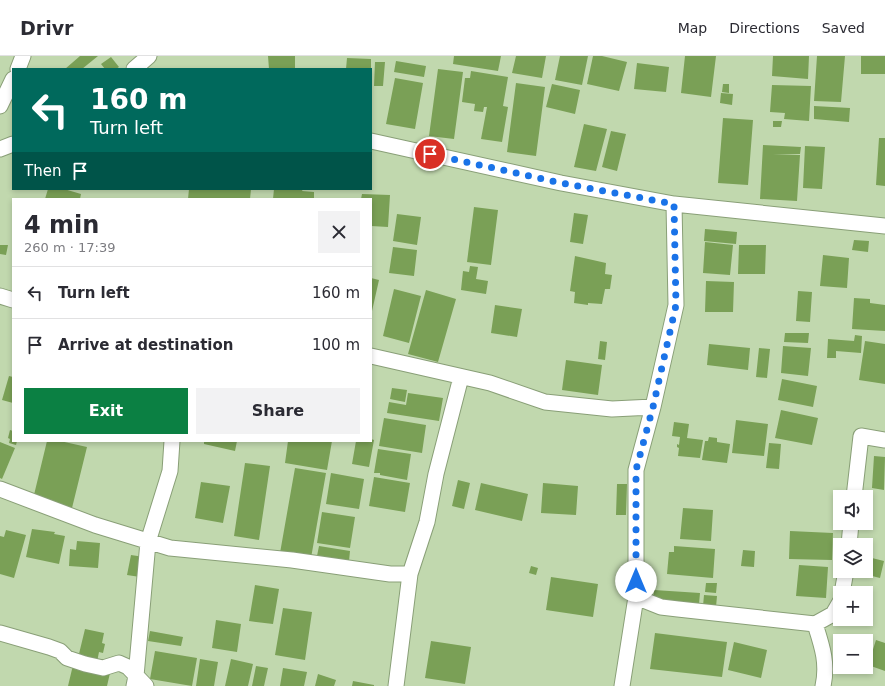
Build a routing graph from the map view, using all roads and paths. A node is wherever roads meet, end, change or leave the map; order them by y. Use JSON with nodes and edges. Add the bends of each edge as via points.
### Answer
{"nodes":[{"id":1,"x":23,"y":56,"type":"edge"},
{"id":2,"x":148,"y":56,"type":"edge"},
{"id":3,"x":18,"y":68,"type":"edge"},
{"id":4,"x":135,"y":68,"type":"edge"},
{"id":5,"x":12,"y":81,"type":"edge"},
{"id":6,"x":0,"y":106,"type":"edge"},
{"id":7,"x":372,"y":141,"type":"edge"},
{"id":8,"x":12,"y":144,"type":"edge"},
{"id":9,"x":0,"y":149,"type":"edge"},
{"id":10,"x":674,"y":204,"type":"junction"},
{"id":11,"x":885,"y":226,"type":"edge"},
{"id":12,"x":0,"y":296,"type":"edge"},
{"id":13,"x":12,"y":300,"type":"edge"},
{"id":14,"x":372,"y":356,"type":"edge"},
{"id":15,"x":461,"y":377,"type":"junction"},
{"id":16,"x":653,"y":407,"type":"junction"},
{"id":17,"x":885,"y":440,"type":"edge"},
{"id":18,"x":172,"y":442,"type":"edge"},
{"id":19,"x":0,"y":488,"type":"edge"},
{"id":20,"x":855,"y":490,"type":"edge"},
{"id":21,"x":148,"y":542,"type":"junction"},
{"id":22,"x":410,"y":574,"type":"junction"},
{"id":23,"x":636,"y":597,"type":"junction"},
{"id":24,"x":833,"y":614,"type":"edge"},
{"id":25,"x":815,"y":624,"type":"junction"},
{"id":26,"x":0,"y":633,"type":"edge"},
{"id":27,"x":139,"y":683,"type":"edge"},
{"id":28,"x":396,"y":686,"type":"edge"},
{"id":29,"x":622,"y":686,"type":"edge"},
{"id":30,"x":823,"y":686,"type":"edge"}],
"edges":[{"from":1,"to":3,"type":"street"},
{"from":2,"to":4,"type":"street"},
{"from":5,"to":6,"type":"street"},
{"from":7,"to":10,"type":"street","via":[[561,183]]},
{"from":8,"to":9,"type":"street"},
{"from":10,"to":11,"type":"street"},
{"from":10,"to":16,"type":"street","via":[[676,305]]},
{"from":12,"to":13,"type":"street"},
{"from":14,"to":15,"type":"street"},
{"from":15,"to":16,"type":"street","via":[[490,382],[545,402],[604,409]]},
{"from":15,"to":22,"type":"street","via":[[436,474],[427,522]]},
{"from":16,"to":23,"type":"street","via":[[636,470]]},
{"from":17,"to":20,"type":"street","via":[[862,436]]},
{"from":18,"to":21,"type":"street","via":[[170,471]]},
{"from":19,"to":21,"type":"street","via":[[95,525]]},
{"from":21,"to":22,"type":"street","via":[[192,551],[292,560],[390,574]]},
{"from":21,"to":27,"type":"street"},
{"from":22,"to":28,"type":"street"},
{"from":23,"to":25,"type":"street","via":[[661,607],[678,610]]},
{"from":23,"to":29,"type":"street"},
{"from":24,"to":25,"type":"street"},
{"from":25,"to":30,"type":"street","via":[[825,656]]},
{"from":26,"to":27,"type":"street","via":[[49,647],[60,651],[67,658],[103,668],[119,662],[128,667]]}]}
